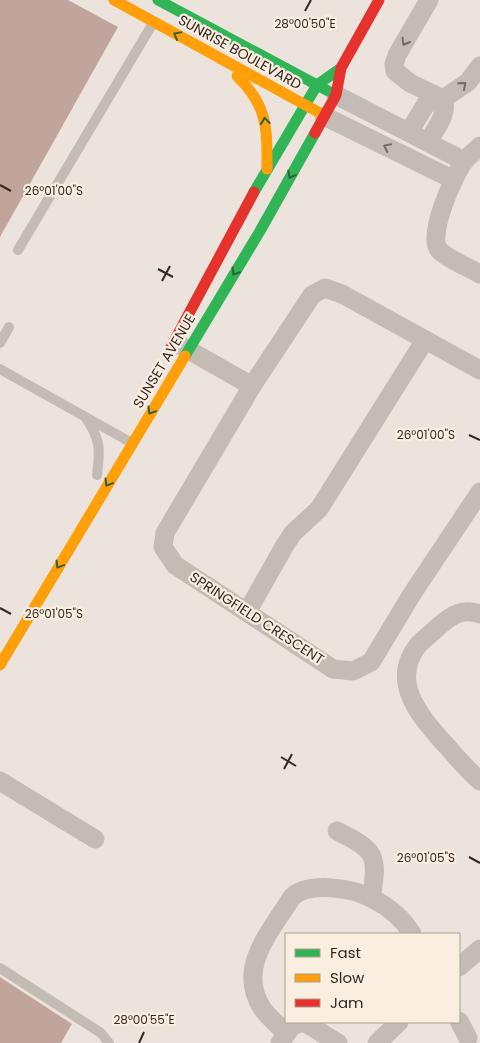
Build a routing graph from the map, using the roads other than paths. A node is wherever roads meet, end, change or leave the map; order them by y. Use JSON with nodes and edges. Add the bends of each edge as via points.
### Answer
{"nodes":[{"id":1,"x":114,"y":0,"type":"edge"},
{"id":2,"x":379,"y":0,"type":"edge"},
{"id":3,"x":429,"y":0,"type":"edge"},
{"id":4,"x":163,"y":1,"type":"edge"},
{"id":5,"x":153,"y":22,"type":"junction"},
{"id":6,"x":200,"y":48,"type":"junction"},
{"id":7,"x":480,"y":66,"type":"edge"},
{"id":8,"x":341,"y":68,"type":"junction"},
{"id":9,"x":317,"y":86,"type":"junction"},
{"id":10,"x":336,"y":95,"type":"junction"},
{"id":11,"x":443,"y":99,"type":"junction"},
{"id":12,"x":306,"y":104,"type":"junction"},
{"id":13,"x":324,"y":116,"type":"junction"},
{"id":14,"x":409,"y":132,"type":"junction"},
{"id":15,"x":428,"y":142,"type":"junction"},
{"id":16,"x":480,"y":146,"type":"edge"},
{"id":17,"x":464,"y":162,"type":"junction"},
{"id":18,"x":267,"y":170,"type":"junction"},
{"id":19,"x":454,"y":180,"type":"junction"},
{"id":20,"x":18,"y":250,"type":"dead end"},
{"id":21,"x":480,"y":274,"type":"edge"},
{"id":22,"x":9,"y":327,"type":"dead end"},
{"id":23,"x":425,"y":340,"type":"junction"},
{"id":24,"x":0,"y":342,"type":"edge"},
{"id":25,"x":176,"y":349,"type":"junction"},
{"id":26,"x":0,"y":369,"type":"edge"},
{"id":27,"x":480,"y":370,"type":"edge"},
{"id":28,"x":252,"y":386,"type":"junction"},
{"id":29,"x":85,"y":418,"type":"junction"},
{"id":30,"x":116,"y":440,"type":"junction"},
{"id":31,"x":132,"y":443,"type":"junction"},
{"id":32,"x":95,"y":480,"type":"joint"},
{"id":33,"x":480,"y":492,"type":"edge"},
{"id":34,"x":84,"y":502,"type":"dead end"},
{"id":35,"x":247,"y":612,"type":"junction"},
{"id":36,"x":480,"y":614,"type":"edge"},
{"id":37,"x":0,"y":645,"type":"edge"},
{"id":38,"x":0,"y":665,"type":"edge"},
{"id":39,"x":0,"y":781,"type":"edge"},
{"id":40,"x":480,"y":781,"type":"edge"},
{"id":41,"x":337,"y":831,"type":"dead end"},
{"id":42,"x":95,"y":839,"type":"dead end"},
{"id":43,"x":371,"y":898,"type":"junction"},
{"id":44,"x":411,"y":933,"type":"edge"},
{"id":45,"x":480,"y":949,"type":"edge"},
{"id":46,"x":460,"y":966,"type":"edge"},
{"id":47,"x":0,"y":968,"type":"edge"},
{"id":48,"x":301,"y":1023,"type":"edge"},
{"id":49,"x":306,"y":1023,"type":"edge"},
{"id":50,"x":398,"y":1023,"type":"edge"},
{"id":51,"x":460,"y":1023,"type":"edge"},
{"id":52,"x":283,"y":1038,"type":"edge"},
{"id":53,"x":468,"y":1038,"type":"dead end"},
{"id":54,"x":110,"y":1043,"type":"edge"},
{"id":55,"x":338,"y":1043,"type":"edge"},
{"id":56,"x":377,"y":1043,"type":"edge"}],
"edges":[{"from":1,"to":5,"type":"street","name":"SUNRISE BOULEVARD"},
{"from":2,"to":8,"type":"street","name":"SUNSET AVENUE"},
{"from":3,"to":11,"type":"street","one_way":true,"via":[[394,64],[400,77]]},
{"from":4,"to":5,"type":"lane"},
{"from":4,"to":9,"type":"street","name":"SUNRISE BOULEVARD"},
{"from":6,"to":5,"type":"street","name":"SUNRISE BOULEVARD","one_way":true},
{"from":5,"to":20,"type":"lane"},
{"from":6,"to":12,"type":"street","name":"SUNRISE BOULEVARD"},
{"from":18,"to":6,"type":"street","one_way":true,"via":[[266,116],[261,102],[254,90]]},
{"from":11,"to":7,"type":"street","one_way":true,"via":[[468,82]]},
{"from":8,"to":9,"type":"street","name":"SUNSET AVENUE"},
{"from":8,"to":10,"type":"street","name":"SUNSET AVENUE"},
{"from":9,"to":10,"type":"street","name":"SUNRISE BOULEVARD"},
{"from":9,"to":12,"type":"street","name":"SUNSET AVENUE"},
{"from":10,"to":13,"type":"street","name":"SUNSET AVENUE"},
{"from":10,"to":14,"type":"street"},
{"from":11,"to":14,"type":"street","via":[[426,104]]},
{"from":11,"to":15,"type":"street","via":[[444,112]]},
{"from":12,"to":13,"type":"street","name":"SUNRISE BOULEVARD"},
{"from":12,"to":18,"type":"street","name":"SUNSET AVENUE"},
{"from":19,"to":13,"type":"street","one_way":true},
{"from":13,"to":25,"type":"street","name":"SUNSET AVENUE","one_way":true,"via":[[260,230]]},
{"from":14,"to":15,"type":"street"},
{"from":15,"to":17,"type":"street"},
{"from":16,"to":17,"type":"street"},
{"from":17,"to":19,"type":"street"},
{"from":18,"to":25,"type":"street","name":"SUNSET AVENUE","via":[[220,252]]},
{"from":19,"to":21,"type":"street","via":[[437,226],[435,242],[440,251]]},
{"from":22,"to":24,"type":"lane"},
{"from":23,"to":27,"type":"street","name":"SPRINGFIELD CRESCENT"},
{"from":23,"to":28,"type":"street","name":"SPRINGFIELD CRESCENT","via":[[342,294],[321,289],[312,295]]},
{"from":23,"to":35,"type":"street","via":[[319,509],[285,545]]},
{"from":25,"to":28,"type":"street"},
{"from":25,"to":31,"type":"street","name":"SUNSET AVENUE","one_way":true},
{"from":26,"to":29,"type":"lane"},
{"from":28,"to":35,"type":"street","name":"SPRINGFIELD CRESCENT","via":[[165,533],[163,547],[175,564]]},
{"from":29,"to":30,"type":"lane"},
{"from":29,"to":32,"type":"lane","via":[[97,436],[99,449]]},
{"from":30,"to":31,"type":"lane"},
{"from":30,"to":32,"type":"street"},
{"from":31,"to":38,"type":"street","name":"SUNSET AVENUE","one_way":true},
{"from":33,"to":35,"type":"street","name":"SPRINGFIELD CRESCENT","via":[[371,662],[364,668],[353,671],[333,669]]},
{"from":34,"to":37,"type":"street"},
{"from":36,"to":40,"type":"street","via":[[460,612],[450,616],[419,645],[411,658],[407,684],[410,699],[426,722]]},
{"from":39,"to":42,"type":"street"},
{"from":41,"to":43,"type":"street","via":[[370,851],[375,873]]},
{"from":43,"to":44,"type":"street","via":[[405,922]]},
{"from":43,"to":52,"type":"street","via":[[322,887],[306,888],[292,897],[251,970],[252,987]]},
{"from":45,"to":46,"type":"street"},
{"from":47,"to":54,"type":"lane","via":[[101,1033]]},
{"from":48,"to":52,"type":"street","via":[[292,1026]]},
{"from":49,"to":55,"type":"street"},
{"from":50,"to":56,"type":"street"},
{"from":51,"to":53,"type":"street"}]}
